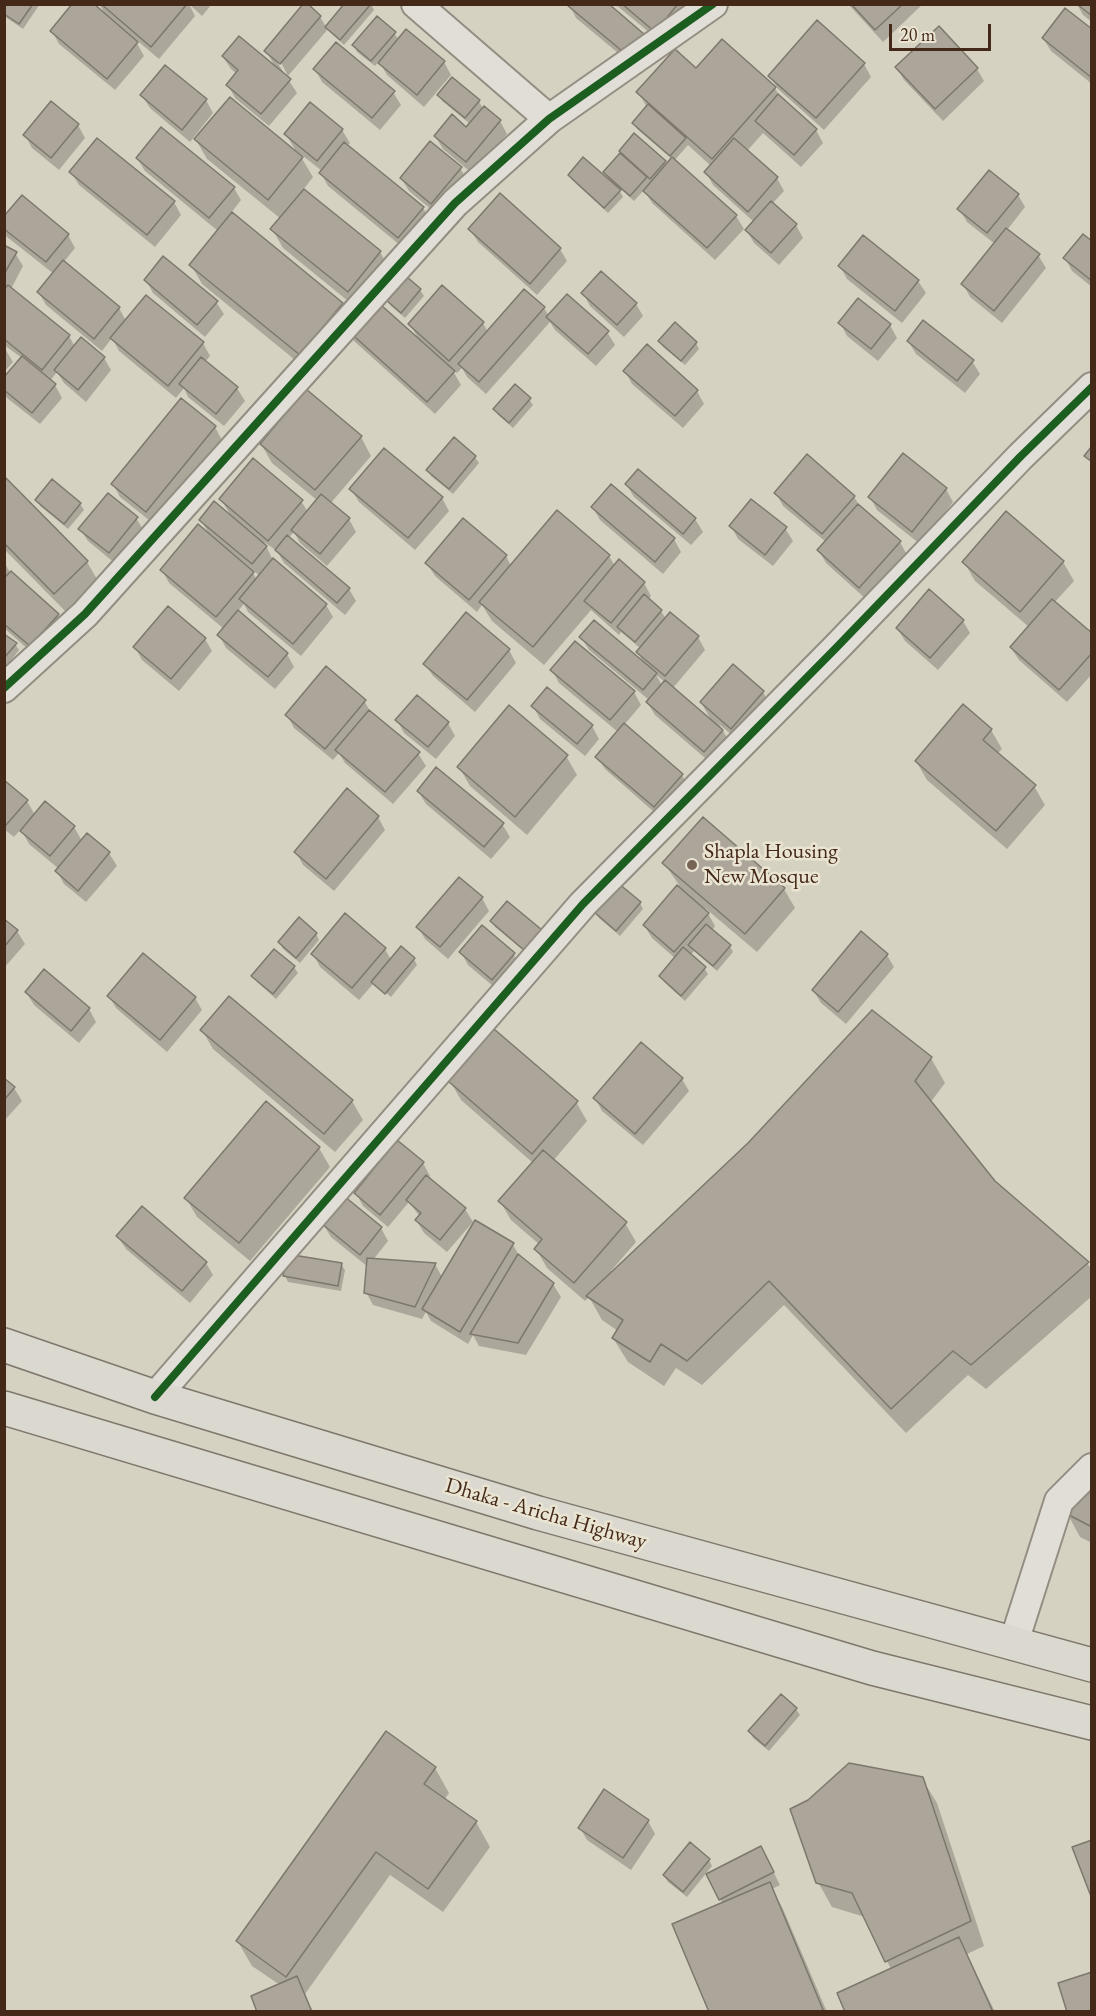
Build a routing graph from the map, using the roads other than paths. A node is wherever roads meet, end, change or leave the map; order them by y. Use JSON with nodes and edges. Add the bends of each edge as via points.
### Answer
{"nodes":[{"id":1,"x":416,"y":4,"type":"edge"},
{"id":2,"x":713,"y":4,"type":"edge"},
{"id":3,"x":549,"y":119,"type":"junction"},
{"id":4,"x":1092,"y":387,"type":"edge"},
{"id":5,"x":4,"y":688,"type":"edge"},
{"id":6,"x":4,"y":1345,"type":"edge"},
{"id":7,"x":155,"y":1397,"type":"junction"},
{"id":8,"x":4,"y":1408,"type":"edge"},
{"id":9,"x":1092,"y":1468,"type":"edge"},
{"id":10,"x":1013,"y":1645,"type":"junction"},
{"id":11,"x":1092,"y":1665,"type":"edge"},
{"id":12,"x":1092,"y":1723,"type":"edge"}],
"edges":[{"from":1,"to":3,"type":"street"},
{"from":2,"to":3,"type":"street"},
{"from":3,"to":5,"type":"street","via":[[455,202],[85,614]]},
{"from":4,"to":7,"type":"street","via":[[583,904]]},
{"from":6,"to":7,"type":"highway","name":"Dhaka - Aricha Highway"},
{"from":7,"to":10,"type":"highway","name":"Dhaka - Aricha Highway","via":[[538,1513]]},
{"from":8,"to":12,"type":"highway","via":[[872,1668]]},
{"from":9,"to":10,"type":"street","via":[[1059,1501]]},
{"from":10,"to":11,"type":"highway","name":"Dhaka - Aricha Highway"}]}
